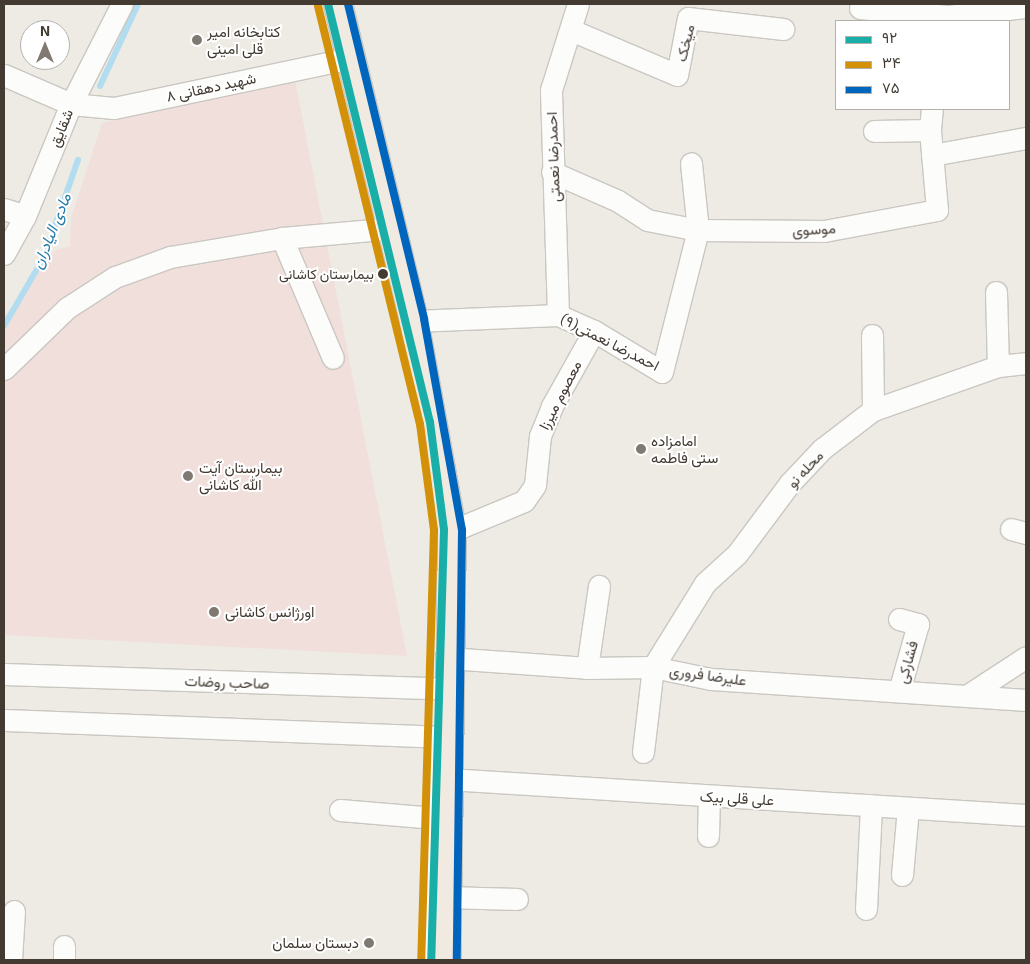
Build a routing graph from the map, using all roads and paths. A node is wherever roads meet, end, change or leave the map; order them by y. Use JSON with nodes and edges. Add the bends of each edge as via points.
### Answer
{"nodes":[{"id":1,"x":122,"y":4,"type":"edge"},
{"id":2,"x":328,"y":4,"type":"edge"},
{"id":3,"x":338,"y":4,"type":"edge"},
{"id":4,"x":578,"y":4,"type":"edge"},
{"id":5,"x":1026,"y":7,"type":"edge"},
{"id":6,"x":860,"y":8,"type":"dead end"},
{"id":7,"x":947,"y":18,"type":"edge"},
{"id":8,"x":783,"y":29,"type":"dead end"},
{"id":9,"x":571,"y":30,"type":"junction"},
{"id":10,"x":346,"y":59,"type":"junction"},
{"id":11,"x":4,"y":75,"type":"edge"},
{"id":12,"x":71,"y":104,"type":"junction"},
{"id":13,"x":931,"y":119,"type":"edge"},
{"id":14,"x":874,"y":131,"type":"dead end"},
{"id":15,"x":1026,"y":138,"type":"edge"},
{"id":16,"x":932,"y":156,"type":"junction"},
{"id":17,"x":690,"y":163,"type":"dead end"},
{"id":18,"x":552,"y":172,"type":"junction"},
{"id":19,"x":4,"y":209,"type":"edge"},
{"id":20,"x":25,"y":216,"type":"junction"},
{"id":21,"x":388,"y":228,"type":"junction"},
{"id":22,"x":698,"y":230,"type":"junction"},
{"id":23,"x":282,"y":238,"type":"junction"},
{"id":24,"x":4,"y":254,"type":"edge"},
{"id":25,"x":996,"y":292,"type":"dead end"},
{"id":26,"x":558,"y":314,"type":"junction"},
{"id":27,"x":414,"y":321,"type":"junction"},
{"id":28,"x":594,"y":332,"type":"junction"},
{"id":29,"x":872,"y":335,"type":"dead end"},
{"id":30,"x":333,"y":358,"type":"dead end"},
{"id":31,"x":1026,"y":363,"type":"edge"},
{"id":32,"x":998,"y":366,"type":"junction"},
{"id":33,"x":4,"y":369,"type":"edge"},
{"id":34,"x":873,"y":410,"type":"junction"},
{"id":35,"x":452,"y":531,"type":"junction"},
{"id":36,"x":599,"y":586,"type":"dead end"},
{"id":37,"x":899,"y":619,"type":"dead end"},
{"id":38,"x":1026,"y":657,"type":"edge"},
{"id":39,"x":449,"y":658,"type":"junction"},
{"id":40,"x":653,"y":667,"type":"junction"},
{"id":41,"x":587,"y":668,"type":"junction"},
{"id":42,"x":4,"y":674,"type":"edge"},
{"id":43,"x":445,"y":689,"type":"junction"},
{"id":44,"x":899,"y":691,"type":"junction"},
{"id":45,"x":968,"y":695,"type":"junction"},
{"id":46,"x":1026,"y":700,"type":"edge"},
{"id":47,"x":4,"y":720,"type":"edge"},
{"id":48,"x":443,"y":736,"type":"junction"},
{"id":49,"x":643,"y":752,"type":"dead end"},
{"id":50,"x":448,"y":779,"type":"junction"},
{"id":51,"x":709,"y":796,"type":"junction"},
{"id":52,"x":871,"y":805,"type":"junction"},
{"id":53,"x":908,"y":808,"type":"junction"},
{"id":54,"x":340,"y":810,"type":"dead end"},
{"id":55,"x":1026,"y":815,"type":"edge"},
{"id":56,"x":440,"y":819,"type":"junction"},
{"id":57,"x":708,"y":836,"type":"dead end"},
{"id":58,"x":902,"y":875,"type":"dead end"},
{"id":59,"x":446,"y":897,"type":"junction"},
{"id":60,"x":517,"y":899,"type":"dead end"},
{"id":61,"x":866,"y":909,"type":"dead end"},
{"id":62,"x":14,"y":911,"type":"dead end"},
{"id":63,"x":11,"y":960,"type":"edge"},
{"id":64,"x":431,"y":960,"type":"edge"},
{"id":65,"x":447,"y":960,"type":"edge"}],
"edges":[{"from":1,"to":12,"type":"street","name":"شقایق"},
{"from":2,"to":10,"type":"street"},
{"from":3,"to":10,"type":"main road"},
{"from":4,"to":9,"type":"street","name":"احمدرضا نعمتی"},
{"from":5,"to":7,"type":"street"},
{"from":6,"to":7,"type":"street"},
{"from":8,"to":9,"type":"street","name":"میخک","via":[[688,18],[677,74]]},
{"from":9,"to":18,"type":"street","name":"احمدرضا نعمتی","via":[[551,90]]},
{"from":10,"to":12,"type":"street","name":"شهید دهقانی ۸","via":[[114,108]]},
{"from":10,"to":21,"type":"main road"},
{"from":11,"to":12,"type":"street","name":"شهید دهقانی ۸"},
{"from":12,"to":20,"type":"street","name":"شقایق"},
{"from":13,"to":14,"type":"street"},
{"from":13,"to":16,"type":"street"},
{"from":15,"to":16,"type":"street"},
{"from":16,"to":22,"type":"street","name":"موسوی","via":[[937,210],[824,231]]},
{"from":17,"to":22,"type":"street"},
{"from":18,"to":22,"type":"street","name":"موسوی","via":[[618,201],[647,220]]},
{"from":18,"to":26,"type":"street","name":"احمدرضا نعمتی"},
{"from":19,"to":20,"type":"street"},
{"from":20,"to":24,"type":"street","name":"شقایق"},
{"from":21,"to":23,"type":"street"},
{"from":21,"to":27,"type":"main road"},
{"from":21,"to":43,"type":"street","via":[[430,422],[444,530]]},
{"from":22,"to":28,"type":"street","name":"احمدرضا نعمتی(۹)","via":[[662,372]]},
{"from":23,"to":30,"type":"street"},
{"from":23,"to":33,"type":"street","via":[[170,257],[115,277],[67,308]]},
{"from":25,"to":32,"type":"street"},
{"from":26,"to":27,"type":"street","name":"احمدرضا نعمتی(۹)"},
{"from":26,"to":28,"type":"street","name":"احمدرضا نعمتی(۹)"},
{"from":27,"to":35,"type":"main road"},
{"from":28,"to":35,"type":"street","name":"معصوم میرزا","via":[[552,406],[540,436],[535,485],[524,501]]},
{"from":29,"to":34,"type":"street"},
{"from":31,"to":32,"type":"street","name":"محله نو"},
{"from":32,"to":34,"type":"street","name":"محله نو"},
{"from":34,"to":40,"type":"street","name":"محله نو","via":[[822,449],[790,483],[736,554],[706,583]]},
{"from":35,"to":39,"type":"main road"},
{"from":36,"to":41,"type":"street"},
{"from":37,"to":44,"type":"street","name":"فشارکی","via":[[918,624]]},
{"from":38,"to":45,"type":"street"},
{"from":39,"to":41,"type":"street","name":"علیرضا فروری"},
{"from":39,"to":43,"type":"main road"},
{"from":40,"to":41,"type":"street","name":"علیرضا فروری"},
{"from":40,"to":44,"type":"street","name":"علیرضا فروری","via":[[711,679]]},
{"from":40,"to":49,"type":"street"},
{"from":42,"to":43,"type":"street","name":"صاحب روضات"},
{"from":43,"to":48,"type":"main road"},
{"from":44,"to":45,"type":"street","name":"علیرضا فروری"},
{"from":45,"to":46,"type":"street","name":"علیرضا فروری"},
{"from":47,"to":48,"type":"street"},
{"from":48,"to":50,"type":"main road"},
{"from":48,"to":56,"type":"street"},
{"from":50,"to":51,"type":"street","name":"علی قلی بیک"},
{"from":50,"to":56,"type":"main road"},
{"from":51,"to":52,"type":"street","name":"علی قلی بیک"},
{"from":51,"to":57,"type":"street"},
{"from":52,"to":53,"type":"street","name":"علی قلی بیک"},
{"from":52,"to":61,"type":"street"},
{"from":53,"to":55,"type":"street","name":"علی قلی بیک"},
{"from":53,"to":58,"type":"street"},
{"from":54,"to":56,"type":"street"},
{"from":56,"to":59,"type":"main road"},
{"from":56,"to":64,"type":"street"},
{"from":59,"to":60,"type":"street"},
{"from":59,"to":65,"type":"main road"},
{"from":62,"to":63,"type":"street"}]}
